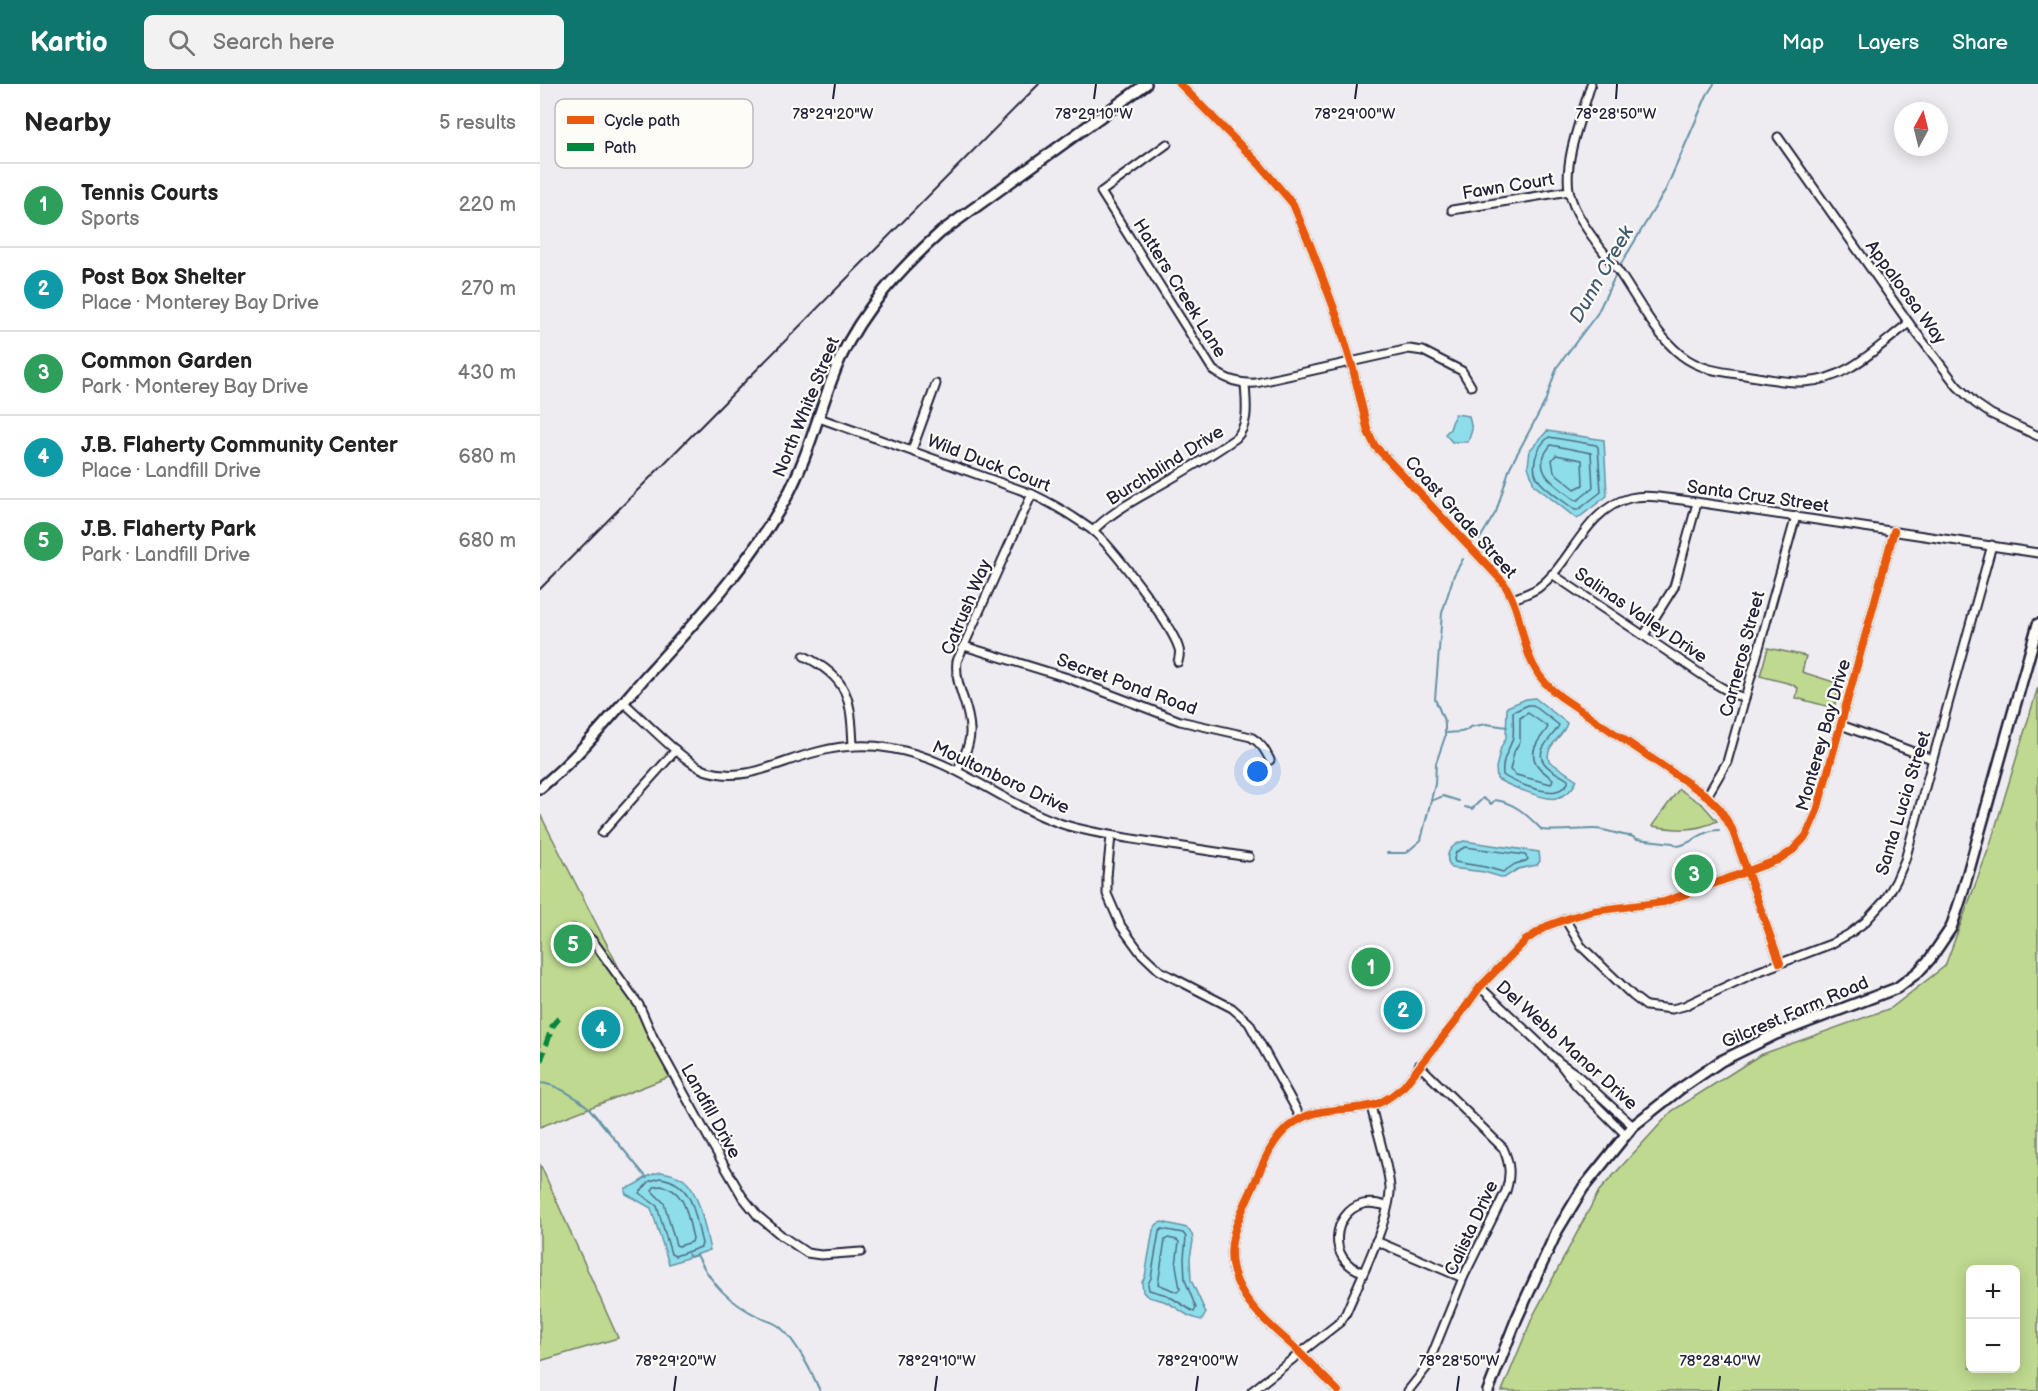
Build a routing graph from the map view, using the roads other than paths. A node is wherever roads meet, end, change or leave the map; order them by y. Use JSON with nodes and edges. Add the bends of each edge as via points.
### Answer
{"nodes":[{"id":1,"x":1146,"y":84,"type":"edge"},
{"id":2,"x":1180,"y":84,"type":"edge"},
{"id":3,"x":1591,"y":84,"type":"edge"},
{"id":4,"x":1778,"y":137,"type":"dead end"},
{"id":5,"x":1167,"y":144,"type":"dead end"},
{"id":6,"x":1569,"y":191,"type":"junction"},
{"id":7,"x":1452,"y":210,"type":"dead end"},
{"id":8,"x":1909,"y":323,"type":"junction"},
{"id":9,"x":1351,"y":362,"type":"junction"},
{"id":10,"x":936,"y":384,"type":"dead end"},
{"id":11,"x":1245,"y":384,"type":"junction"},
{"id":12,"x":1471,"y":386,"type":"dead end"},
{"id":13,"x":819,"y":418,"type":"junction"},
{"id":14,"x":2038,"y":436,"type":"edge"},
{"id":15,"x":912,"y":450,"type":"junction"},
{"id":16,"x":1032,"y":494,"type":"junction"},
{"id":17,"x":1697,"y":502,"type":"junction"},
{"id":18,"x":1796,"y":516,"type":"junction"},
{"id":19,"x":1093,"y":531,"type":"junction"},
{"id":20,"x":1894,"y":531,"type":"junction"},
{"id":21,"x":1992,"y":545,"type":"junction"},
{"id":22,"x":2038,"y":553,"type":"edge"},
{"id":23,"x":1552,"y":574,"type":"junction"},
{"id":24,"x":1513,"y":599,"type":"junction"},
{"id":25,"x":2038,"y":624,"type":"edge"},
{"id":26,"x":1644,"y":635,"type":"junction"},
{"id":27,"x":963,"y":646,"type":"junction"},
{"id":28,"x":804,"y":656,"type":"dead end"},
{"id":29,"x":1178,"y":662,"type":"dead end"},
{"id":30,"x":1745,"y":698,"type":"junction"},
{"id":31,"x":623,"y":702,"type":"junction"},
{"id":32,"x":1841,"y":725,"type":"junction"},
{"id":33,"x":853,"y":746,"type":"junction"},
{"id":34,"x":676,"y":750,"type":"junction"},
{"id":35,"x":1932,"y":759,"type":"junction"},
{"id":36,"x":1270,"y":760,"type":"dead end"},
{"id":37,"x":958,"y":770,"type":"junction"},
{"id":38,"x":540,"y":788,"type":"edge"},
{"id":39,"x":1707,"y":796,"type":"junction"},
{"id":40,"x":602,"y":833,"type":"dead end"},
{"id":41,"x":1111,"y":836,"type":"junction"},
{"id":42,"x":1249,"y":857,"type":"dead end"},
{"id":43,"x":1747,"y":871,"type":"junction"},
{"id":44,"x":1565,"y":919,"type":"junction"},
{"id":45,"x":573,"y":929,"type":"dead end"},
{"id":46,"x":1780,"y":963,"type":"junction"},
{"id":47,"x":1480,"y":987,"type":"junction"},
{"id":48,"x":1559,"y":1062,"type":"junction"},
{"id":49,"x":1419,"y":1065,"type":"junction"},
{"id":50,"x":1371,"y":1106,"type":"junction"},
{"id":51,"x":1301,"y":1118,"type":"junction"},
{"id":52,"x":1633,"y":1126,"type":"junction"},
{"id":53,"x":1626,"y":1135,"type":"junction"},
{"id":54,"x":1387,"y":1206,"type":"junction"},
{"id":55,"x":1376,"y":1241,"type":"junction"},
{"id":56,"x":861,"y":1252,"type":"dead end"},
{"id":57,"x":1363,"y":1272,"type":"junction"},
{"id":58,"x":1463,"y":1278,"type":"junction"},
{"id":59,"x":1300,"y":1353,"type":"junction"},
{"id":60,"x":1252,"y":1391,"type":"edge"},
{"id":61,"x":1338,"y":1391,"type":"edge"},
{"id":62,"x":1408,"y":1391,"type":"edge"},
{"id":63,"x":1488,"y":1391,"type":"edge"}],
"edges":[{"from":1,"to":13,"type":"main road","name":"North White Street","via":[[941,232],[917,254],[892,280],[852,336]]},
{"from":2,"to":9,"type":"street","name":"Coast Grade Street","via":[[1293,204]]},
{"from":3,"to":6,"type":"street","via":[[1571,155]]},
{"from":4,"to":8,"type":"street","name":"Appaloosa Way"},
{"from":5,"to":11,"type":"street","name":"Hatters Creek Lane","via":[[1101,192],[1213,370]]},
{"from":6,"to":7,"type":"street","name":"Fawn Court"},
{"from":6,"to":8,"type":"street","via":[[1584,224],[1662,335],[1688,361],[1714,371],[1798,382],[1825,379],[1854,365]]},
{"from":8,"to":14,"type":"street","name":"Appaloosa Way","via":[[1957,386],[1975,403]]},
{"from":9,"to":11,"type":"street","name":"Hatters Creek Lane"},
{"from":9,"to":12,"type":"street","name":"Hatters Creek Lane","via":[[1409,350],[1424,351],[1462,371]]},
{"from":9,"to":24,"type":"street","name":"Coast Grade Street","via":[[1375,446],[1499,576]]},
{"from":10,"to":15,"type":"street"},
{"from":11,"to":19,"type":"street","name":"Burchblind Drive","via":[[1246,414],[1242,432],[1236,438],[1122,507]]},
{"from":13,"to":15,"type":"street","name":"Wild Duck Court"},
{"from":13,"to":31,"type":"main road","name":"North White Street","via":[[797,476],[768,529],[734,577]]},
{"from":15,"to":16,"type":"street","name":"Wild Duck Court"},
{"from":16,"to":19,"type":"street","name":"Wild Duck Court"},
{"from":16,"to":27,"type":"street","name":"Catrush Way"},
{"from":17,"to":18,"type":"street","name":"Santa Cruz Street"},
{"from":17,"to":23,"type":"street","name":"Santa Cruz Street","via":[[1651,496],[1613,505],[1593,521]]},
{"from":17,"to":26,"type":"street","via":[[1674,587]]},
{"from":18,"to":20,"type":"street","name":"Santa Cruz Street"},
{"from":18,"to":30,"type":"street","name":"Carneros Street"},
{"from":19,"to":29,"type":"street","name":"Wild Duck Court","via":[[1164,620],[1179,649]]},
{"from":20,"to":21,"type":"street","name":"Santa Cruz Street"},
{"from":20,"to":32,"type":"street","name":"Monterey Bay Drive"},
{"from":21,"to":22,"type":"street","name":"Santa Cruz Street"},
{"from":21,"to":35,"type":"street","name":"Santa Lucia Street"},
{"from":23,"to":24,"type":"street","name":"Santa Cruz Street","via":[[1537,589]]},
{"from":23,"to":26,"type":"street","name":"Salinas Valley Drive"},
{"from":24,"to":39,"type":"street","name":"Coast Grade Street","via":[[1530,660],[1545,685]]},
{"from":25,"to":52,"type":"main road","name":"Gilcrest Farm Road","via":[[1951,928],[1930,959],[1897,988],[1776,1034],[1721,1061]]},
{"from":26,"to":30,"type":"street","name":"Salinas Valley Drive","via":[[1724,690]]},
{"from":27,"to":36,"type":"street","name":"Secret Pond Road","via":[[1068,678],[1180,721],[1251,737],[1265,749]]},
{"from":27,"to":37,"type":"street","name":"Catrush Way","via":[[956,674],[971,731]]},
{"from":28,"to":33,"type":"street","via":[[821,664],[841,683],[851,710]]},
{"from":30,"to":39,"type":"street","name":"Carneros Street","via":[[1727,762]]},
{"from":31,"to":34,"type":"street","name":"Moultonboro Drive"},
{"from":31,"to":38,"type":"main road","name":"North White Street","via":[[573,759]]},
{"from":32,"to":35,"type":"street"},
{"from":32,"to":43,"type":"street","name":"Monterey Bay Drive","via":[[1806,836],[1785,856]]},
{"from":33,"to":34,"type":"street","name":"Moultonboro Drive","via":[[733,775],[704,770]]},
{"from":33,"to":37,"type":"street","name":"Moultonboro Drive","via":[[907,751]]},
{"from":34,"to":40,"type":"street"},
{"from":35,"to":46,"type":"street","name":"Santa Lucia Street","via":[[1905,860],[1885,900],[1865,922],[1842,938]]},
{"from":37,"to":41,"type":"street","name":"Moultonboro Drive","via":[[1024,808],[1062,824]]},
{"from":39,"to":43,"type":"street","name":"Coast Grade Street","via":[[1725,816]]},
{"from":41,"to":42,"type":"street","name":"Moultonboro Drive"},
{"from":41,"to":51,"type":"street","via":[[1107,894],[1121,926],[1160,971],[1223,1003],[1244,1019],[1255,1032]]},
{"from":43,"to":44,"type":"street","name":"Monterey Bay Drive","via":[[1653,904],[1593,911]]},
{"from":43,"to":46,"type":"street","name":"Coast Grade Street"},
{"from":44,"to":46,"type":"street","name":"Santa Lucia Street","via":[[1581,946],[1632,996],[1655,1008],[1684,1006]]},
{"from":44,"to":47,"type":"street","name":"Monterey Bay Drive","via":[[1526,940]]},
{"from":45,"to":56,"type":"street","name":"Landfill Drive","via":[[593,941],[639,1005],[713,1146],[758,1216],[807,1253]]},
{"from":47,"to":48,"type":"street","name":"Del Webb Manor Drive"},
{"from":47,"to":49,"type":"street","name":"Monterey Bay Drive"},
{"from":48,"to":52,"type":"street","name":"Del Webb Manor Drive"},
{"from":48,"to":53,"type":"street","via":[[1576,1085]]},
{"from":49,"to":50,"type":"street","name":"Monterey Bay Drive","via":[[1404,1086]]},
{"from":49,"to":58,"type":"street","name":"Calista Drive","via":[[1496,1139],[1509,1162],[1506,1191]]},
{"from":50,"to":51,"type":"street","name":"Monterey Bay Drive","via":[[1321,1111]]},
{"from":50,"to":54,"type":"street","via":[[1390,1189]]},
{"from":51,"to":59,"type":"street","name":"Monterey Bay Drive","via":[[1275,1141],[1266,1156],[1235,1230],[1232,1255],[1235,1278],[1248,1303]]},
{"from":52,"to":53,"type":"main road","name":"Gilcrest Farm Road"},
{"from":53,"to":63,"type":"main road","name":"Gilcrest Farm Road","via":[[1583,1188],[1557,1232]]},
{"from":54,"to":55,"type":"street"},
{"from":54,"to":57,"type":"street","via":[[1358,1207],[1346,1217],[1338,1233],[1340,1256],[1347,1265]]},
{"from":55,"to":57,"type":"street"},
{"from":55,"to":58,"type":"street"},
{"from":57,"to":59,"type":"street","via":[[1340,1322]]},
{"from":58,"to":62,"type":"street","name":"Calista Drive","via":[[1427,1367]]},
{"from":59,"to":60,"type":"street"},
{"from":59,"to":61,"type":"street","name":"Monterey Bay Drive"}]}
